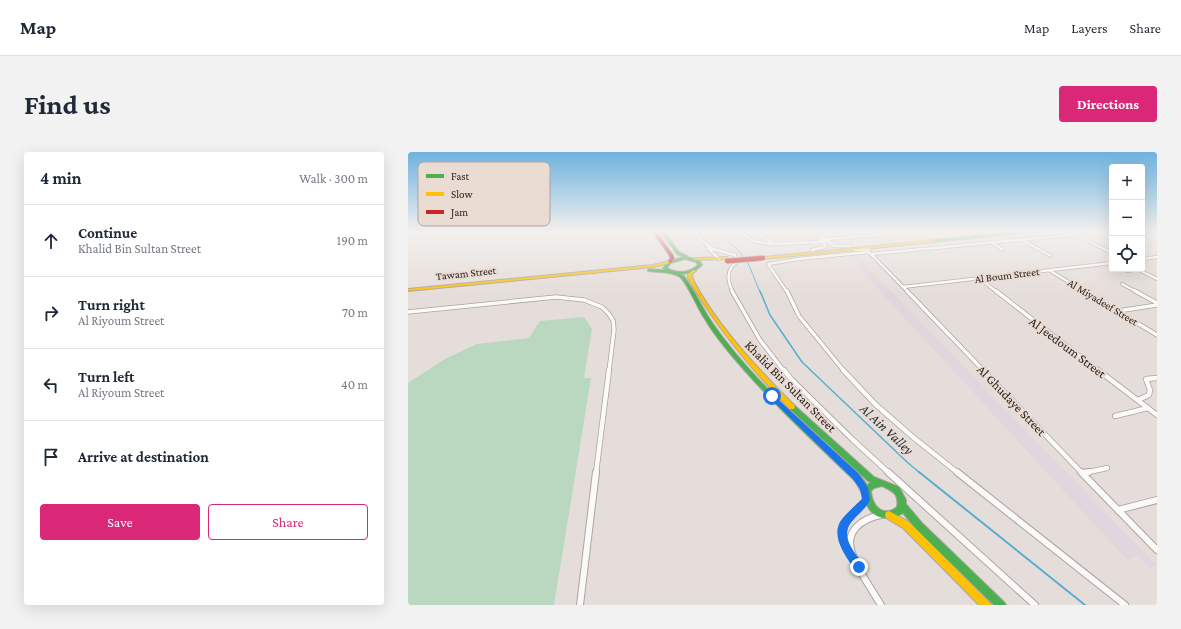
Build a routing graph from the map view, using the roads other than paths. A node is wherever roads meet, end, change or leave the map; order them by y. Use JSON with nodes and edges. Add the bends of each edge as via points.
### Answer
{"nodes":[{"id":1,"x":669,"y":252,"type":"edge"},
{"id":2,"x":677,"y":252,"type":"edge"},
{"id":3,"x":715,"y":252,"type":"edge"},
{"id":4,"x":725,"y":252,"type":"edge"},
{"id":5,"x":794,"y":252,"type":"edge"},
{"id":6,"x":804,"y":252,"type":"edge"},
{"id":7,"x":868,"y":252,"type":"edge"},
{"id":8,"x":869,"y":252,"type":"edge"},
{"id":9,"x":1044,"y":252,"type":"edge"},
{"id":10,"x":762,"y":256,"type":"junction"},
{"id":11,"x":1051,"y":256,"type":"dead end"},
{"id":12,"x":1157,"y":257,"type":"edge"},
{"id":13,"x":692,"y":259,"type":"junction"},
{"id":14,"x":1145,"y":259,"type":"edge"},
{"id":15,"x":724,"y":260,"type":"junction"},
{"id":16,"x":669,"y":262,"type":"junction"},
{"id":17,"x":1109,"y":263,"type":"edge"},
{"id":18,"x":695,"y":270,"type":"junction"},
{"id":19,"x":1049,"y":270,"type":"junction"},
{"id":20,"x":670,"y":272,"type":"junction"},
{"id":21,"x":1143,"y":272,"type":"edge"},
{"id":22,"x":979,"y":278,"type":"junction"},
{"id":23,"x":1157,"y":279,"type":"edge"},
{"id":24,"x":1122,"y":284,"type":"dead end"},
{"id":25,"x":903,"y":287,"type":"junction"},
{"id":26,"x":408,"y":290,"type":"edge"},
{"id":27,"x":408,"y":294,"type":"edge"},
{"id":28,"x":1157,"y":304,"type":"edge"},
{"id":29,"x":1117,"y":311,"type":"junction"},
{"id":30,"x":408,"y":312,"type":"edge"},
{"id":31,"x":1157,"y":335,"type":"edge"},
{"id":32,"x":1157,"y":378,"type":"edge"},
{"id":33,"x":1138,"y":400,"type":"junction"},
{"id":34,"x":1148,"y":408,"type":"junction"},
{"id":35,"x":1157,"y":415,"type":"edge"},
{"id":36,"x":1115,"y":416,"type":"dead end"},
{"id":37,"x":1107,"y":468,"type":"dead end"},
{"id":38,"x":1082,"y":473,"type":"junction"},
{"id":39,"x":883,"y":483,"type":"junction"},
{"id":40,"x":866,"y":497,"type":"junction"},
{"id":41,"x":1157,"y":500,"type":"edge"},
{"id":42,"x":902,"y":506,"type":"junction"},
{"id":43,"x":1118,"y":510,"type":"junction"},
{"id":44,"x":886,"y":515,"type":"junction"},
{"id":45,"x":1157,"y":550,"type":"edge"},
{"id":46,"x":859,"y":567,"type":"junction"},
{"id":47,"x":580,"y":605,"type":"edge"},
{"id":48,"x":881,"y":605,"type":"edge"},
{"id":49,"x":986,"y":605,"type":"edge"},
{"id":50,"x":1001,"y":605,"type":"edge"},
{"id":51,"x":1035,"y":605,"type":"edge"},
{"id":52,"x":1125,"y":605,"type":"edge"}],
"edges":[{"from":1,"to":16,"type":"main road","via":[[672,258]]},
{"from":2,"to":13,"type":"main road"},
{"from":3,"to":15,"type":"street"},
{"from":4,"to":51,"type":"street","via":[[735,255],[737,262],[730,266],[728,271],[732,289],[760,340],[791,379],[858,444]]},
{"from":5,"to":10,"type":"main road"},
{"from":6,"to":10,"type":"main road"},
{"from":7,"to":52,"type":"street","via":[[768,264],[785,287],[801,319],[834,361],[875,404],[914,438]]},
{"from":8,"to":25,"type":"street","name":"Al Ghudaye Street"},
{"from":9,"to":11,"type":"street"},
{"from":10,"to":15,"type":"main road","bridge":true},
{"from":12,"to":14,"type":"street"},
{"from":13,"to":15,"type":"main road"},
{"from":13,"to":16,"type":"main road","name":"Tawam Street"},
{"from":13,"to":18,"type":"main road","name":"Khalid Bin Sultan Street","via":[[700,264]]},
{"from":15,"to":18,"type":"main road","name":"Tawam Street"},
{"from":16,"to":20,"type":"main road","via":[[665,266]]},
{"from":16,"to":26,"type":"main road","name":"Tawam Street","via":[[653,266]]},
{"from":17,"to":19,"type":"street","name":"Al Boum Street"},
{"from":18,"to":20,"type":"main road","name":"Tawam Street"},
{"from":18,"to":39,"type":"main road","name":"Khalid Bin Sultan Street","via":[[690,274],[691,280],[713,318],[747,360],[864,473]]},
{"from":19,"to":22,"type":"street","name":"Al Boum Street"},
{"from":19,"to":29,"type":"street","name":"Al Miyadeef Street"},
{"from":20,"to":27,"type":"main road","name":"Tawam Street","via":[[648,270]]},
{"from":20,"to":40,"type":"main road","name":"Khalid Bin Sultan Street","via":[[682,277],[686,282],[713,328],[741,363],[856,477],[862,484]]},
{"from":21,"to":23,"type":"street"},
{"from":22,"to":25,"type":"street","name":"Al Boum Street"},
{"from":22,"to":33,"type":"street","name":"Al Jeedoum Street"},
{"from":24,"to":28,"type":"street"},
{"from":25,"to":38,"type":"street","name":"Al Ghudaye Street"},
{"from":28,"to":29,"type":"street"},
{"from":29,"to":31,"type":"street","name":"Al Miyadeef Street"},
{"from":30,"to":47,"type":"street","via":[[556,297],[587,301],[604,308],[611,316],[614,330]]},
{"from":32,"to":33,"type":"street","via":[[1146,379],[1150,390],[1149,396]]},
{"from":33,"to":34,"type":"street","name":"Al Jeedoum Street"},
{"from":34,"to":35,"type":"street","name":"Al Jeedoum Street"},
{"from":34,"to":36,"type":"street"},
{"from":37,"to":38,"type":"street"},
{"from":38,"to":43,"type":"street","name":"Al Ghudaye Street"},
{"from":39,"to":40,"type":"main road","via":[[868,488]]},
{"from":39,"to":42,"type":"main road","via":[[897,490],[903,499]]},
{"from":40,"to":44,"type":"main road","via":[[874,510]]},
{"from":40,"to":46,"type":"street","via":[[842,529],[844,543]]},
{"from":41,"to":43,"type":"street"},
{"from":42,"to":44,"type":"main road","via":[[896,513]]},
{"from":42,"to":50,"type":"main road","via":[[919,526]]},
{"from":43,"to":45,"type":"street","name":"Al Ghudaye Street"},
{"from":44,"to":46,"type":"street","via":[[862,520],[852,532],[851,548]]},
{"from":44,"to":49,"type":"main road","via":[[906,526]]},
{"from":46,"to":48,"type":"street"}]}
